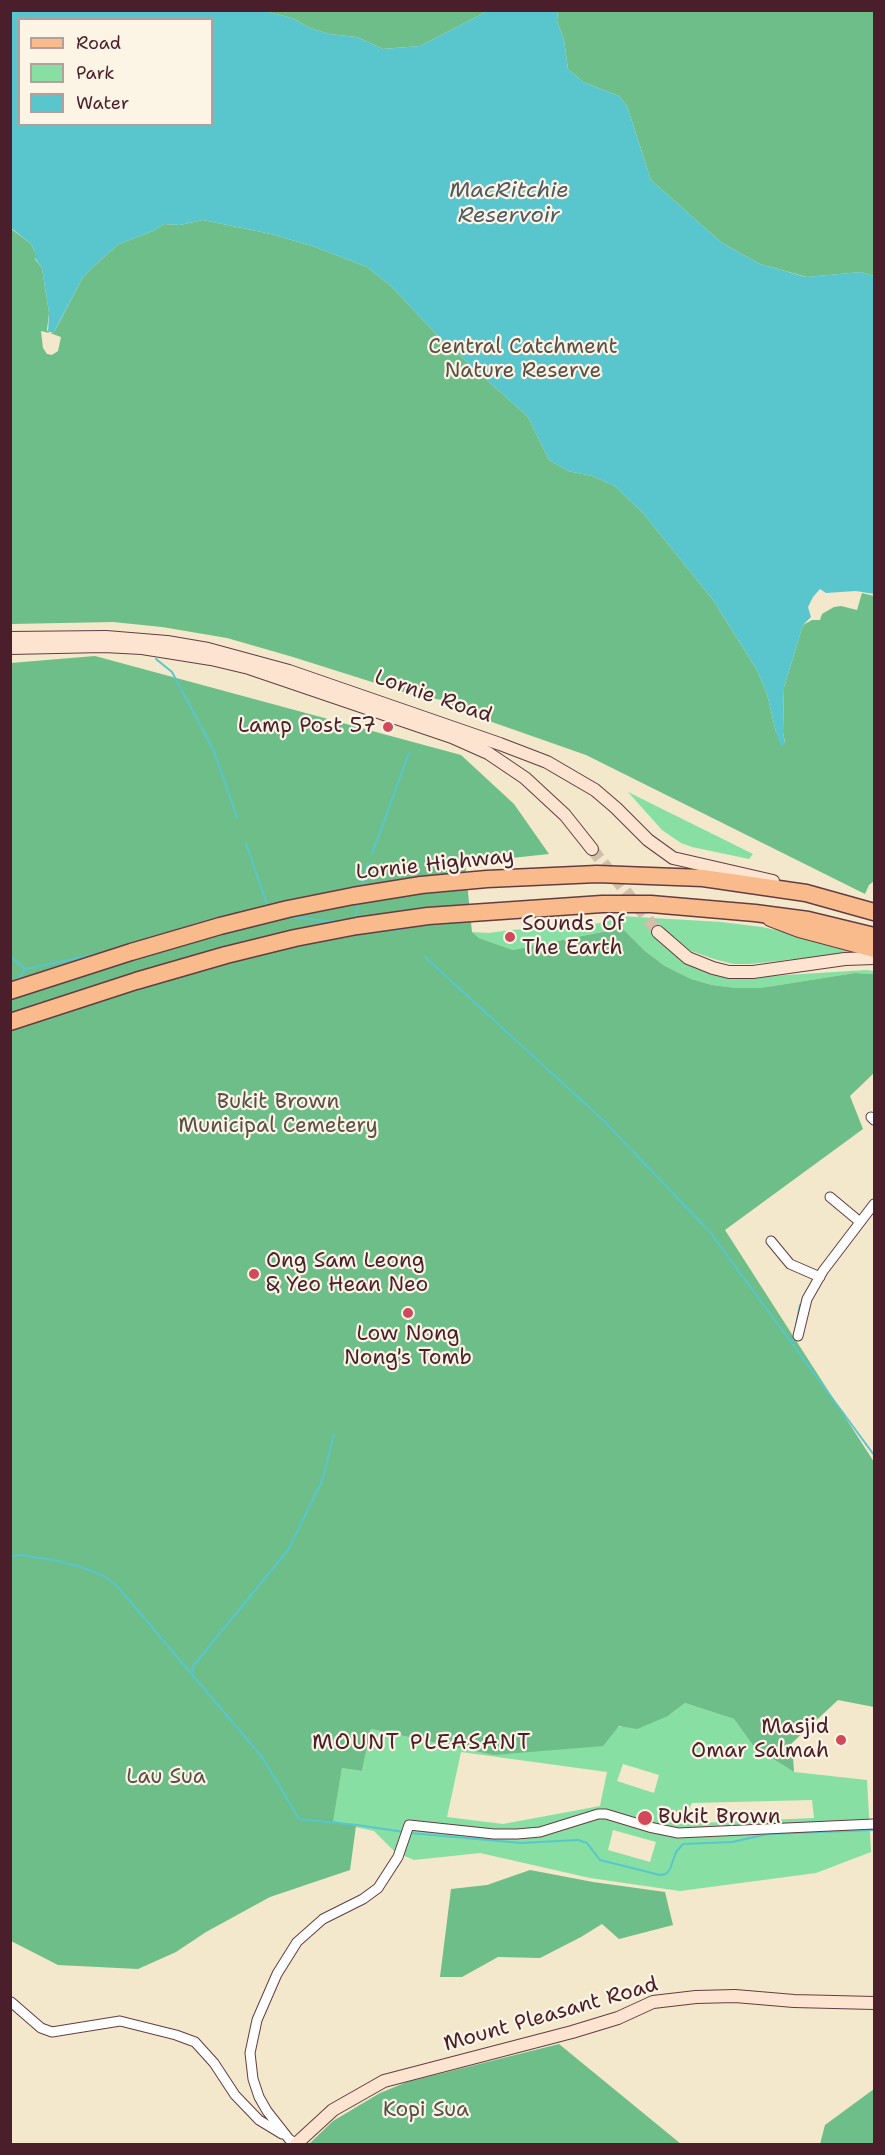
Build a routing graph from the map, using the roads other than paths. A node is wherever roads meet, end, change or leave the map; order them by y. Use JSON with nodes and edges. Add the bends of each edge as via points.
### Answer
{"nodes":[{"id":1,"x":10,"y":638,"type":"edge"},
{"id":2,"x":10,"y":648,"type":"edge"},
{"id":3,"x":592,"y":849,"type":"tunnel mouth"},
{"id":4,"x":806,"y":893,"type":"junction"},
{"id":5,"x":874,"y":912,"type":"edge"},
{"id":6,"x":754,"y":913,"type":"junction"},
{"id":7,"x":658,"y":932,"type":"tunnel mouth"},
{"id":8,"x":869,"y":934,"type":"edge"},
{"id":9,"x":874,"y":950,"type":"edge"},
{"id":10,"x":874,"y":958,"type":"edge"},
{"id":11,"x":10,"y":991,"type":"edge"},
{"id":12,"x":10,"y":1023,"type":"edge"},
{"id":13,"x":830,"y":1197,"type":"dead end"},
{"id":14,"x":874,"y":1204,"type":"edge"},
{"id":15,"x":860,"y":1222,"type":"junction"},
{"id":16,"x":771,"y":1241,"type":"dead end"},
{"id":17,"x":820,"y":1277,"type":"junction"},
{"id":18,"x":798,"y":1336,"type":"dead end"},
{"id":19,"x":874,"y":1824,"type":"edge"},
{"id":20,"x":11,"y":2002,"type":"edge"},
{"id":21,"x":874,"y":2003,"type":"edge"},
{"id":22,"x":294,"y":2142,"type":"edge"}],
"edges":[{"from":1,"to":4,"type":"street","name":"Lornie Road","via":[[106,637],[167,642],[289,671],[548,762],[595,790],[648,840],[674,858],[765,879]]},
{"from":2,"to":3,"type":"street","name":"Lornie Road","via":[[142,648],[211,659],[259,671],[452,737],[488,753],[525,778],[565,815]]},
{"from":4,"to":5,"type":"highway","name":"Lornie Highway"},
{"from":4,"to":11,"type":"highway","name":"Lornie Highway","via":[[703,878],[597,874],[410,887],[288,909]]},
{"from":6,"to":8,"type":"highway"},
{"from":6,"to":9,"type":"main road"},
{"from":6,"to":12,"type":"highway","via":[[602,904],[493,910],[357,926],[294,938],[136,981]]},
{"from":7,"to":10,"type":"street","via":[[688,958],[729,972]]},
{"from":13,"to":15,"type":"street"},
{"from":14,"to":15,"type":"street"},
{"from":15,"to":17,"type":"street"},
{"from":16,"to":17,"type":"street","via":[[790,1264]]},
{"from":17,"to":18,"type":"street","via":[[807,1299]]},
{"from":19,"to":22,"type":"street","via":[[678,1833],[598,1814],[540,1832],[494,1834],[409,1825],[398,1857],[378,1888],[323,1919],[297,1942],[276,1974],[257,2020],[250,2053],[253,2079],[267,2112]]},
{"from":20,"to":22,"type":"street","via":[[41,2028],[52,2032],[120,2021],[195,2042],[259,2120]]},
{"from":21,"to":22,"type":"street","name":"Mount Pleasant Road","via":[[735,1996],[653,2002],[581,2029],[384,2081],[333,2110]]}]}
